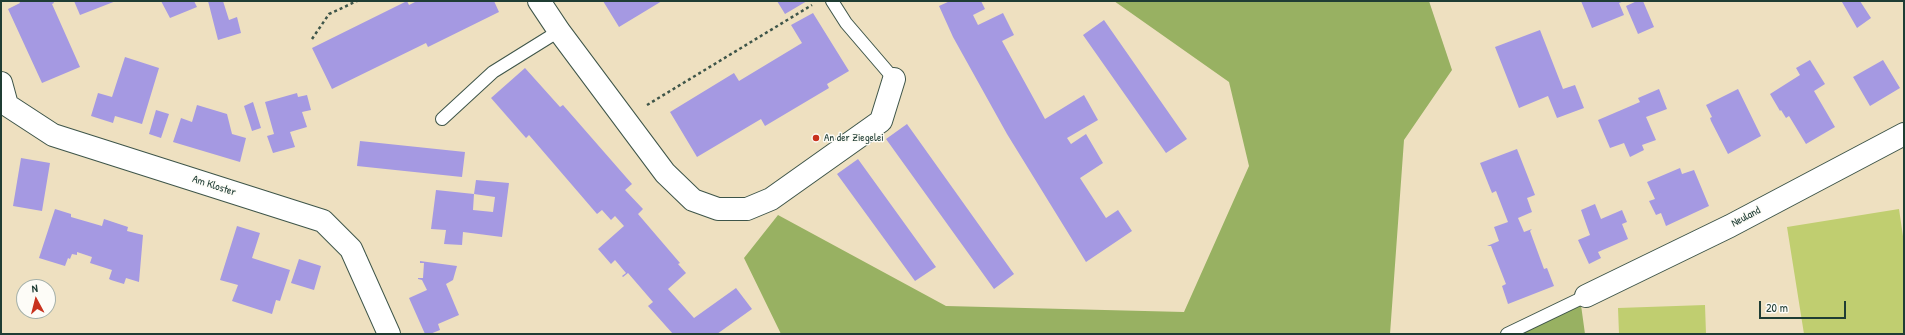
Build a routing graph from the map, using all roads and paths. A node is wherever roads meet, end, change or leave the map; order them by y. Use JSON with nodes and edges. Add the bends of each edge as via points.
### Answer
{"nodes":[{"id":1,"x":357,"y":1,"type":"edge"},
{"id":2,"x":539,"y":1,"type":"edge"},
{"id":3,"x":832,"y":1,"type":"edge"},
{"id":4,"x":813,"y":5,"type":"dead end"},
{"id":5,"x":559,"y":31,"type":"junction"},
{"id":6,"x":312,"y":39,"type":"dead end"},
{"id":7,"x":894,"y":79,"type":"joint"},
{"id":8,"x":1,"y":83,"type":"edge"},
{"id":9,"x":4,"y":114,"type":"edge"},
{"id":10,"x":442,"y":119,"type":"dead end"},
{"id":11,"x":624,"y":119,"type":"junction"},
{"id":12,"x":1904,"y":134,"type":"edge"},
{"id":13,"x":1586,"y":296,"type":"joint"},
{"id":14,"x":389,"y":334,"type":"edge"},
{"id":15,"x":1507,"y":334,"type":"edge"}],
"edges":[{"from":1,"to":6,"type":"path","via":[[329,14]]},
{"from":2,"to":5,"type":"street"},
{"from":3,"to":7,"type":"lane","via":[[846,23]]},
{"from":4,"to":11,"type":"path"},
{"from":5,"to":10,"type":"lane","via":[[493,72]]},
{"from":5,"to":11,"type":"street"},
{"from":7,"to":11,"type":"street","via":[[881,121],[772,198],[747,209],[718,210],[693,200],[665,173]]},
{"from":8,"to":9,"type":"street","name":"Am Kloster"},
{"from":9,"to":14,"type":"street","name":"Am Kloster","via":[[52,135],[323,221],[351,249]]},
{"from":12,"to":13,"type":"street","name":"Neuland","via":[[1730,226]]},
{"from":13,"to":15,"type":"lane"}]}
